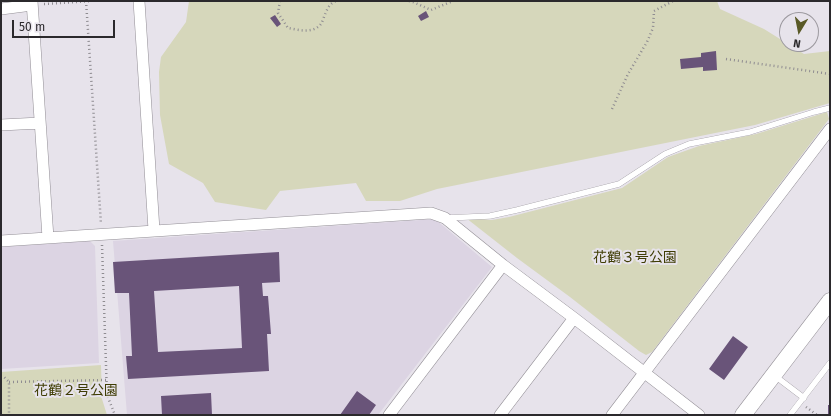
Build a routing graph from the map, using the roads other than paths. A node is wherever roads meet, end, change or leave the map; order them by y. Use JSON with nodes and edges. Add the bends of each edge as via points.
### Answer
{"nodes":[{"id":1,"x":139,"y":1,"type":"edge"},
{"id":2,"x":32,"y":3,"type":"edge"},
{"id":3,"x":1,"y":9,"type":"edge"},
{"id":4,"x":830,"y":108,"type":"edge"},
{"id":5,"x":40,"y":123,"type":"junction"},
{"id":6,"x":1,"y":125,"type":"edge"},
{"id":7,"x":830,"y":129,"type":"edge"},
{"id":8,"x":445,"y":218,"type":"junction"},
{"id":9,"x":154,"y":230,"type":"junction"},
{"id":10,"x":48,"y":238,"type":"junction"},
{"id":11,"x":1,"y":241,"type":"edge"},
{"id":12,"x":503,"y":265,"type":"junction"},
{"id":13,"x":830,"y":301,"type":"edge"},
{"id":14,"x":574,"y":318,"type":"junction"},
{"id":15,"x":830,"y":364,"type":"edge"},
{"id":16,"x":644,"y":373,"type":"junction"},
{"id":17,"x":774,"y":375,"type":"junction"},
{"id":18,"x":804,"y":398,"type":"junction"},
{"id":19,"x":389,"y":415,"type":"edge"},
{"id":20,"x":500,"y":415,"type":"edge"},
{"id":21,"x":612,"y":415,"type":"edge"},
{"id":22,"x":699,"y":415,"type":"edge"},
{"id":23,"x":743,"y":415,"type":"edge"},
{"id":24,"x":790,"y":415,"type":"edge"}],
"edges":[{"from":1,"to":9,"type":"street"},
{"from":2,"to":3,"type":"street"},
{"from":2,"to":5,"type":"street"},
{"from":4,"to":8,"type":"lane","via":[[750,132],[689,144],[665,154],[619,184],[490,216]]},
{"from":5,"to":6,"type":"street"},
{"from":5,"to":10,"type":"street"},
{"from":7,"to":16,"type":"street"},
{"from":8,"to":9,"type":"street","via":[[417,214]]},
{"from":8,"to":12,"type":"street"},
{"from":9,"to":10,"type":"street"},
{"from":10,"to":11,"type":"street"},
{"from":12,"to":14,"type":"street"},
{"from":12,"to":19,"type":"street"},
{"from":13,"to":17,"type":"street"},
{"from":14,"to":16,"type":"street"},
{"from":14,"to":20,"type":"street"},
{"from":15,"to":18,"type":"lane"},
{"from":16,"to":21,"type":"street"},
{"from":16,"to":22,"type":"street"},
{"from":17,"to":18,"type":"lane"},
{"from":17,"to":23,"type":"street"},
{"from":18,"to":24,"type":"lane"}]}
